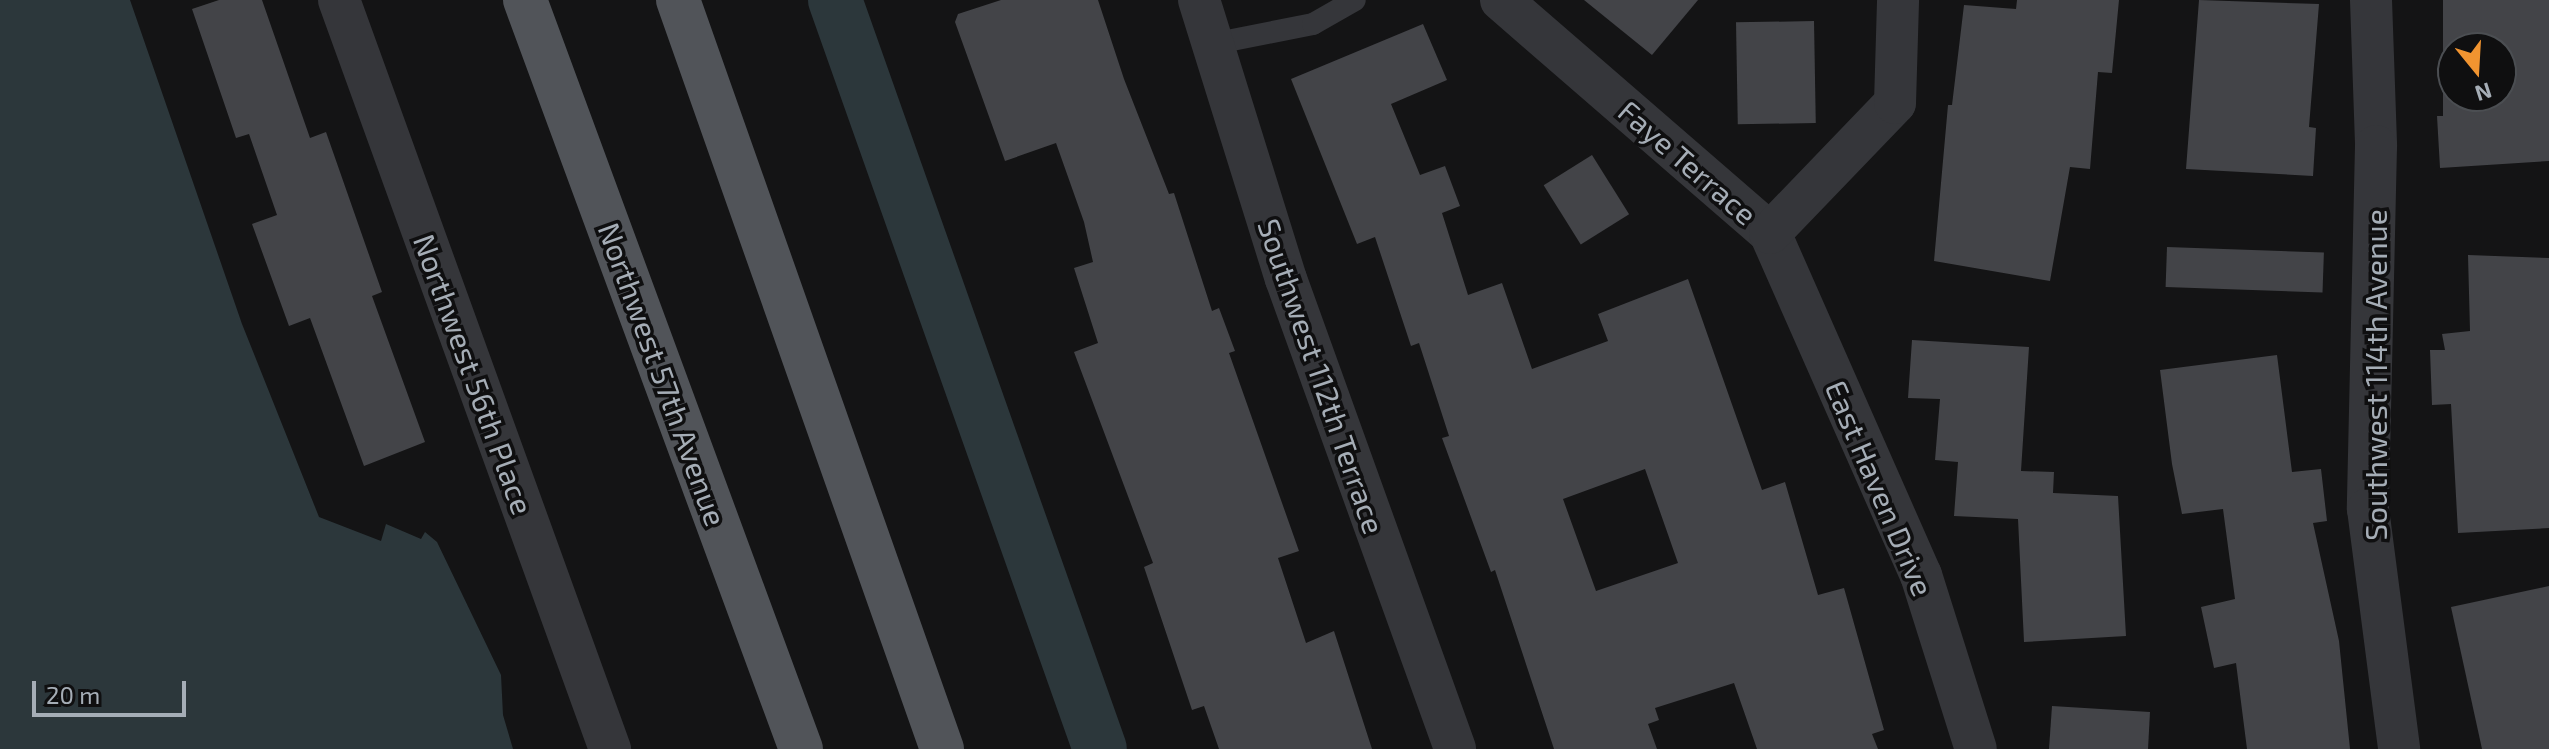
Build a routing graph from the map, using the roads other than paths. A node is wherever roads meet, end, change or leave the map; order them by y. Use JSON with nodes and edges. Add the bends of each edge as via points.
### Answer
{"nodes":[{"id":1,"x":339,"y":0,"type":"edge"},
{"id":2,"x":525,"y":0,"type":"edge"},
{"id":3,"x":678,"y":0,"type":"edge"},
{"id":4,"x":1199,"y":0,"type":"edge"},
{"id":5,"x":1355,"y":0,"type":"edge"},
{"id":6,"x":1501,"y":0,"type":"edge"},
{"id":7,"x":1898,"y":0,"type":"edge"},
{"id":8,"x":2371,"y":0,"type":"edge"},
{"id":9,"x":1212,"y":44,"type":"junction"},
{"id":10,"x":1770,"y":233,"type":"junction"},
{"id":11,"x":610,"y":749,"type":"edge"},
{"id":12,"x":801,"y":749,"type":"edge"},
{"id":13,"x":942,"y":749,"type":"edge"},
{"id":14,"x":1455,"y":749,"type":"edge"},
{"id":15,"x":1976,"y":749,"type":"edge"},
{"id":16,"x":2399,"y":749,"type":"edge"}],
"edges":[{"from":1,"to":11,"type":"street","name":"Northwest 56th Place"},
{"from":2,"to":12,"type":"main road","name":"Northwest 57th Avenue"},
{"from":3,"to":13,"type":"main road"},
{"from":4,"to":9,"type":"street","name":"Southwest 112th Terrace"},
{"from":5,"to":9,"type":"lane","via":[[1313,24]]},
{"from":6,"to":10,"type":"street","name":"Faye Terrace"},
{"from":7,"to":10,"type":"street","name":"Faye Terrace","via":[[1895,103]]},
{"from":8,"to":16,"type":"street","name":"Southwest 114th Avenue","via":[[2376,146],[2368,509]]},
{"from":9,"to":14,"type":"street","name":"Southwest 112th Terrace","via":[[1286,279]]},
{"from":10,"to":15,"type":"street","name":"East Haven Drive","via":[[1921,575]]}]}
